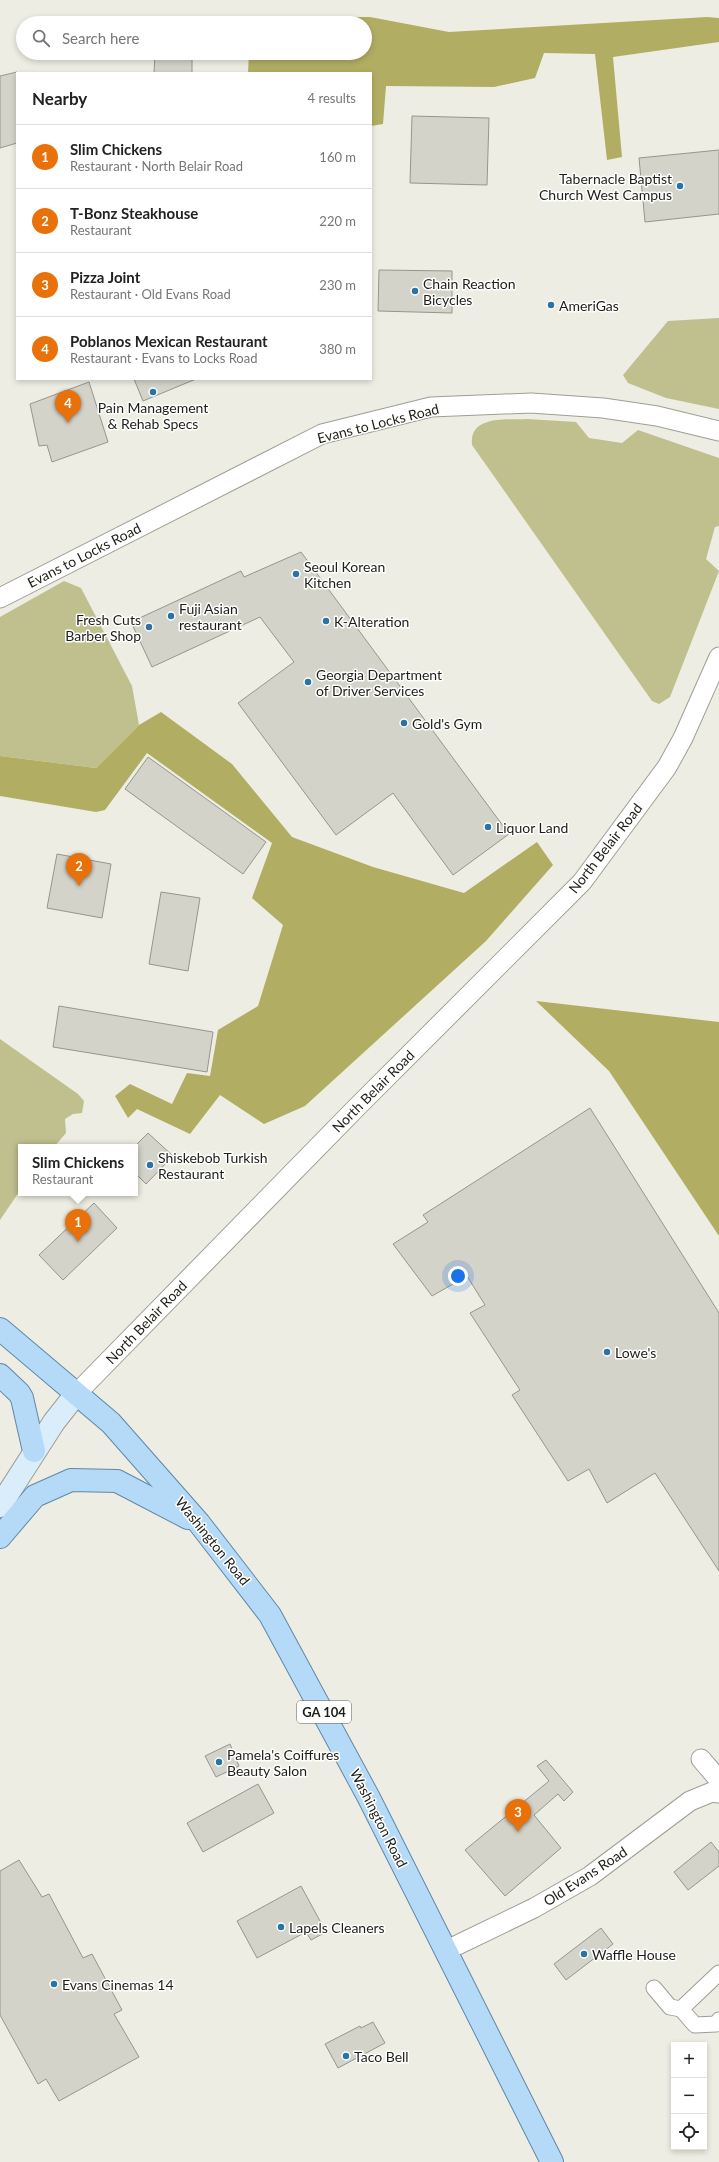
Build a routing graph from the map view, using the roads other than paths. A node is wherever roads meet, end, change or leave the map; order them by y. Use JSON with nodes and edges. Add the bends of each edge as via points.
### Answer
{"nodes":[{"id":1,"x":719,"y":431,"type":"edge"},
{"id":2,"x":0,"y":598,"type":"edge"},
{"id":3,"x":719,"y":657,"type":"edge"},
{"id":4,"x":0,"y":1330,"type":"edge"},
{"id":5,"x":0,"y":1375,"type":"edge"},
{"id":6,"x":76,"y":1394,"type":"junction"},
{"id":7,"x":34,"y":1451,"type":"junction"},
{"id":8,"x":0,"y":1506,"type":"edge"},
{"id":9,"x":199,"y":1523,"type":"junction"},
{"id":10,"x":0,"y":1537,"type":"edge"},
{"id":11,"x":701,"y":1759,"type":"dead end"},
{"id":12,"x":719,"y":1780,"type":"edge"},
{"id":13,"x":719,"y":1793,"type":"edge"},
{"id":14,"x":445,"y":1951,"type":"junction"},
{"id":15,"x":719,"y":1973,"type":"edge"},
{"id":16,"x":654,"y":1988,"type":"dead end"},
{"id":17,"x":681,"y":2009,"type":"junction"},
{"id":18,"x":719,"y":2020,"type":"edge"},
{"id":19,"x":552,"y":2162,"type":"edge"}],
"edges":[{"from":1,"to":2,"type":"street","name":"Evans to Locks Road","via":[[657,416],[603,408],[531,403],[431,407],[322,434]]},
{"from":3,"to":6,"type":"street","name":"North Belair Road","via":[[683,738],[667,767],[582,882]]},
{"from":4,"to":6,"type":"main road","name":"Washington Road","number":"GA 104"},
{"from":5,"to":7,"type":"main road","via":[[22,1398]]},
{"from":6,"to":7,"type":"main road","name":"North Belair Road"},
{"from":6,"to":9,"type":"main road","name":"Washington Road","number":"GA 104","via":[[111,1424]]},
{"from":7,"to":8,"type":"main road","name":"North Belair Road"},
{"from":9,"to":10,"type":"main road","via":[[117,1481],[71,1480],[35,1496]]},
{"from":9,"to":14,"type":"main road","name":"Washington Road","number":"GA 104","via":[[270,1615],[369,1798]]},
{"from":11,"to":12,"type":"street"},
{"from":13,"to":14,"type":"street","name":"Old Evans Road","via":[[712,1792],[690,1801],[578,1883],[534,1908]]},
{"from":14,"to":19,"type":"main road","name":"Washington Road","number":"GA 104"},
{"from":15,"to":17,"type":"street"},
{"from":16,"to":17,"type":"street","via":[[670,2007]]},
{"from":17,"to":18,"type":"street","via":[[695,2024],[716,2024]]}]}
